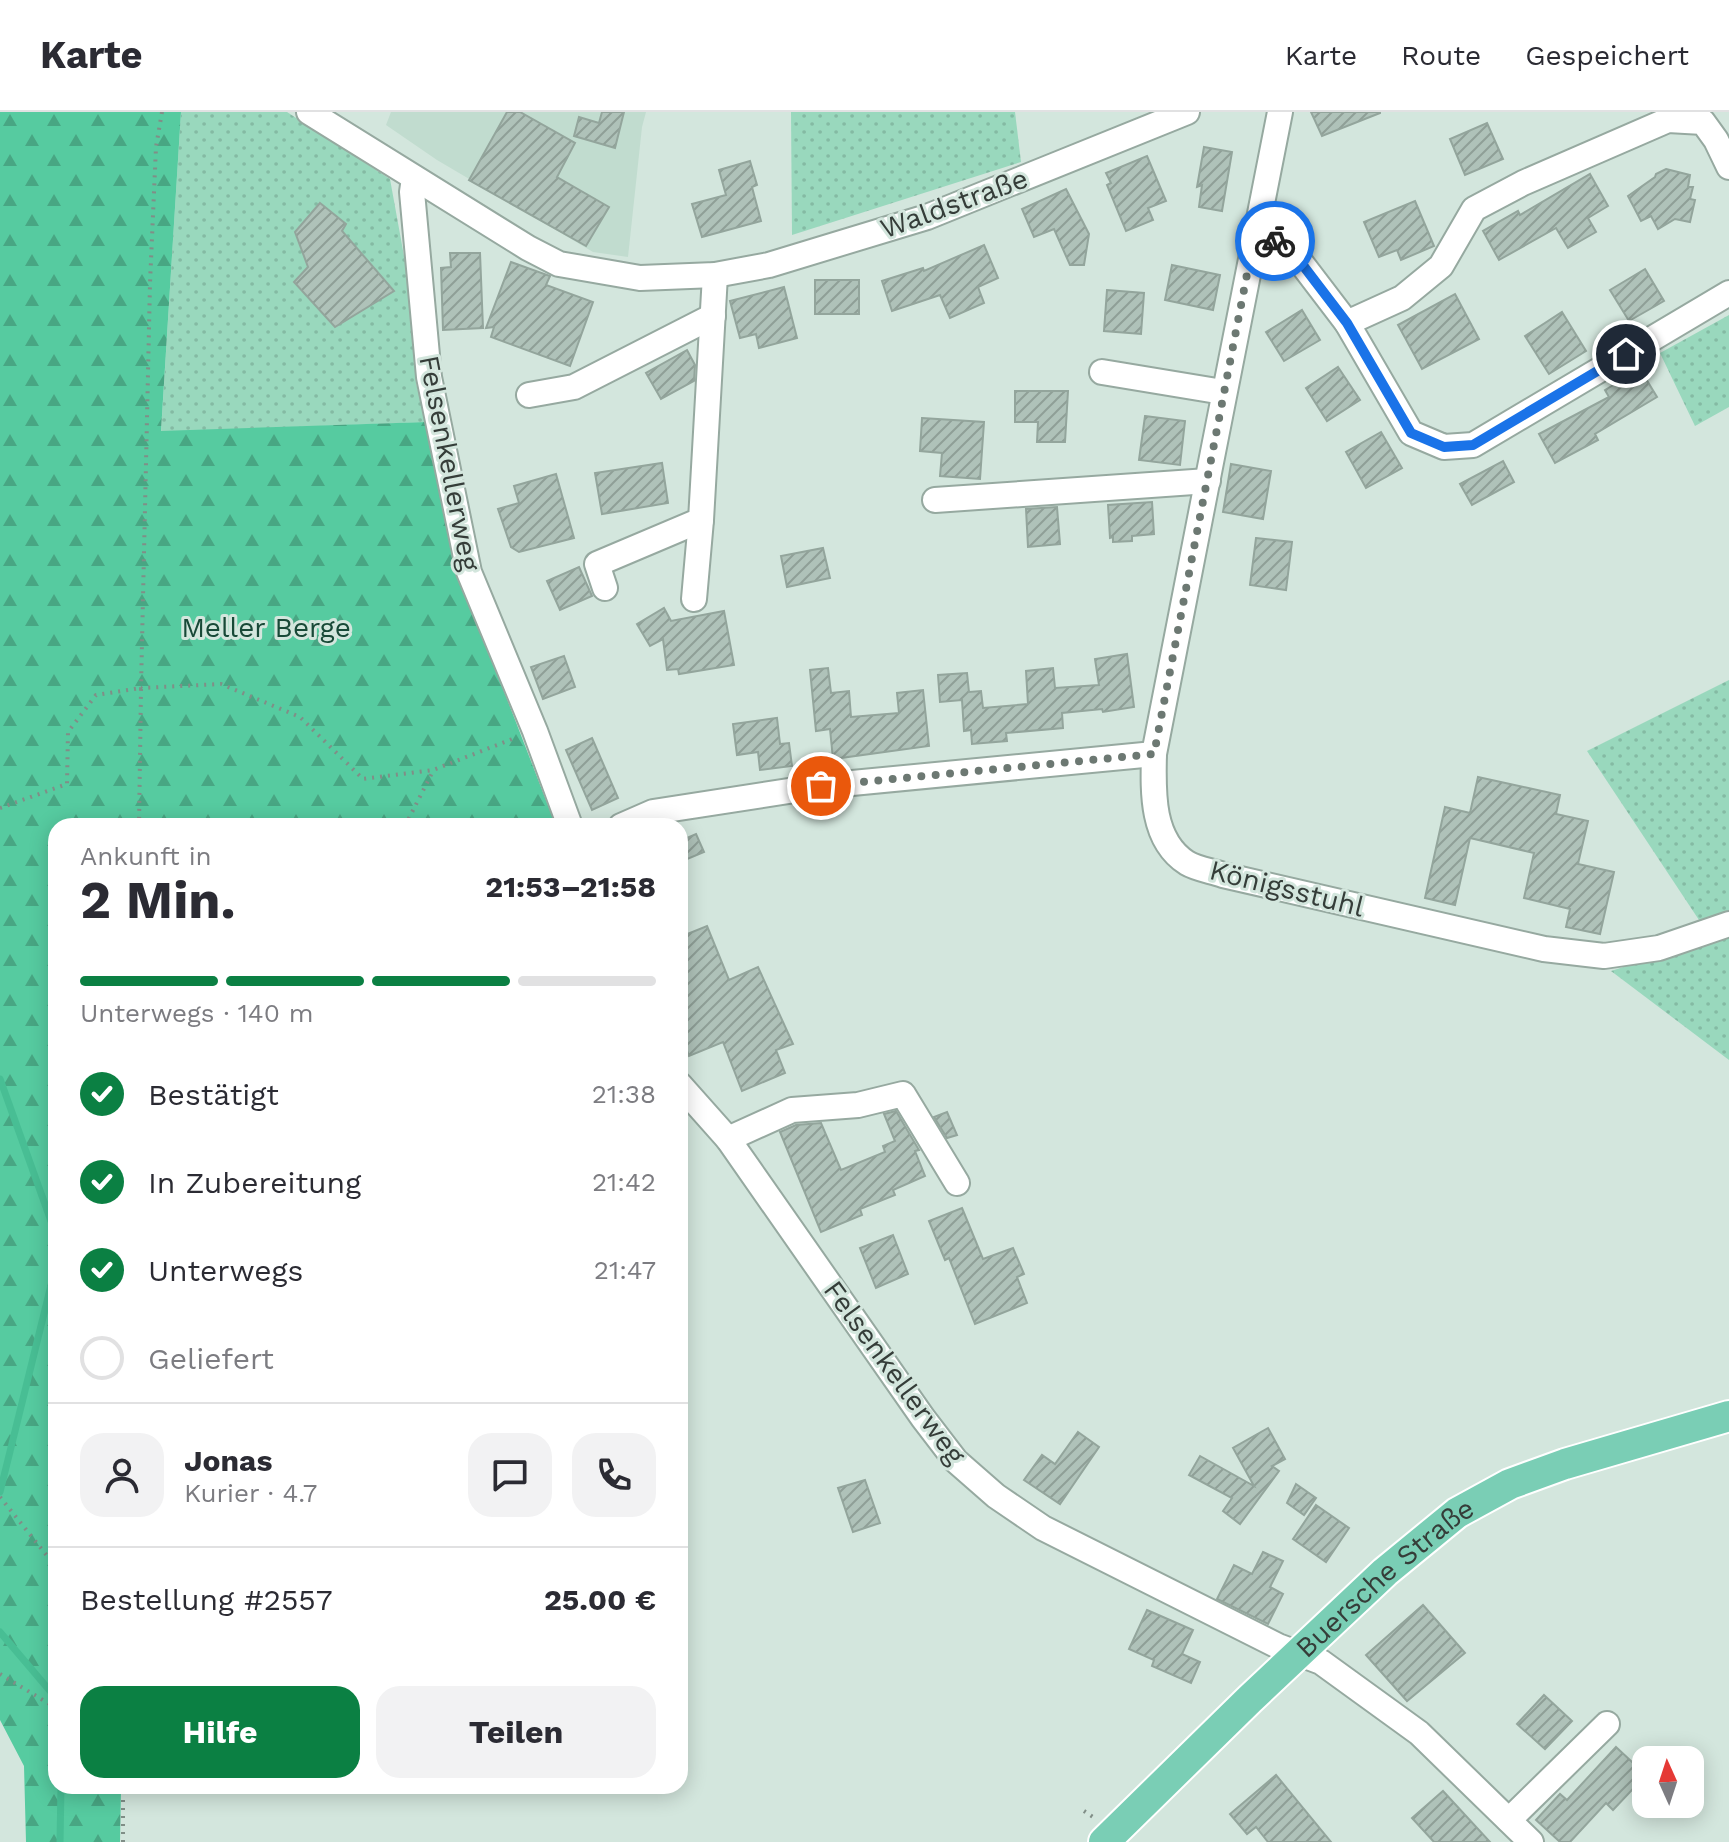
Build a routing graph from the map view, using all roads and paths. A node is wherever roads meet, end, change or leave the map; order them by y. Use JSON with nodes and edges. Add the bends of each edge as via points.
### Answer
{"nodes":[{"id":1,"x":162,"y":112,"type":"edge"},
{"id":2,"x":309,"y":112,"type":"edge"},
{"id":3,"x":1187,"y":112,"type":"edge"},
{"id":4,"x":1280,"y":112,"type":"edge"},
{"id":5,"x":1157,"y":118,"type":"edge"},
{"id":6,"x":1729,"y":167,"type":"edge"},
{"id":7,"x":414,"y":178,"type":"junction"},
{"id":8,"x":1255,"y":233,"type":"junction"},
{"id":9,"x":715,"y":275,"type":"junction"},
{"id":10,"x":1729,"y":293,"type":"edge"},
{"id":11,"x":713,"y":316,"type":"junction"},
{"id":12,"x":1347,"y":323,"type":"junction"},
{"id":13,"x":1102,"y":372,"type":"dead end"},
{"id":14,"x":1223,"y":392,"type":"junction"},
{"id":15,"x":529,"y":395,"type":"dead end"},
{"id":16,"x":1208,"y":481,"type":"junction"},
{"id":17,"x":935,"y":500,"type":"dead end"},
{"id":18,"x":701,"y":520,"type":"junction"},
{"id":19,"x":605,"y":588,"type":"dead end"},
{"id":20,"x":694,"y":599,"type":"dead end"},
{"id":21,"x":141,"y":688,"type":"junction"},
{"id":22,"x":535,"y":731,"type":"junction"},
{"id":23,"x":1154,"y":754,"type":"junction"},
{"id":24,"x":433,"y":770,"type":"junction"},
{"id":25,"x":0,"y":808,"type":"edge"},
{"id":26,"x":139,"y":818,"type":"edge"},
{"id":27,"x":409,"y":818,"type":"edge"},
{"id":28,"x":567,"y":818,"type":"edge"},
{"id":29,"x":639,"y":818,"type":"edge"},
{"id":30,"x":1729,"y":924,"type":"edge"},
{"id":31,"x":688,"y":1094,"type":"edge"},
{"id":32,"x":728,"y":1139,"type":"junction"},
{"id":33,"x":957,"y":1183,"type":"dead end"},
{"id":34,"x":1729,"y":1416,"type":"edge"},
{"id":35,"x":0,"y":1497,"type":"edge"},
{"id":36,"x":48,"y":1557,"type":"edge"},
{"id":37,"x":1300,"y":1652,"type":"junction"},
{"id":38,"x":0,"y":1674,"type":"edge"},
{"id":39,"x":48,"y":1703,"type":"edge"},
{"id":40,"x":1607,"y":1724,"type":"dead end"},
{"id":41,"x":123,"y":1794,"type":"edge"},
{"id":42,"x":1509,"y":1820,"type":"junction"},
{"id":43,"x":123,"y":1842,"type":"edge"},
{"id":44,"x":1104,"y":1842,"type":"edge"},
{"id":45,"x":1531,"y":1842,"type":"edge"}],
"edges":[{"from":1,"to":21,"type":"path","via":[[150,283]]},
{"from":2,"to":7,"type":"street","name":"Waldstraße"},
{"from":3,"to":5,"type":"street","name":"Waldstraße"},
{"from":4,"to":8,"type":"street","name":"Königsstuhl"},
{"from":5,"to":9,"type":"street","name":"Waldstraße","via":[[927,217],[769,265]]},
{"from":6,"to":12,"type":"street","via":[[1703,122],[1668,120],[1474,209],[1441,266],[1402,298]]},
{"from":7,"to":9,"type":"street","name":"Waldstraße","via":[[559,264],[640,278]]},
{"from":7,"to":22,"type":"street","name":"Felsenkellerweg","via":[[429,377],[469,572]]},
{"from":8,"to":12,"type":"street","via":[[1289,247]]},
{"from":8,"to":14,"type":"street","name":"Königsstuhl"},
{"from":9,"to":11,"type":"street"},
{"from":10,"to":12,"type":"street","via":[[1473,445],[1444,447],[1411,433]]},
{"from":11,"to":15,"type":"street","via":[[574,387]]},
{"from":11,"to":18,"type":"street"},
{"from":13,"to":14,"type":"street"},
{"from":14,"to":16,"type":"street","name":"Königsstuhl"},
{"from":16,"to":17,"type":"street"},
{"from":16,"to":23,"type":"street","name":"Königsstuhl"},
{"from":18,"to":19,"type":"street","via":[[597,564]]},
{"from":18,"to":20,"type":"street"},
{"from":21,"to":24,"type":"path","via":[[221,684],[300,717],[363,779]]},
{"from":21,"to":25,"type":"path","via":[[96,695],[68,732],[67,784]]},
{"from":21,"to":26,"type":"path"},
{"from":22,"to":24,"type":"path"},
{"from":22,"to":28,"type":"street","name":"Felsenkellerweg"},
{"from":23,"to":29,"type":"street","via":[[821,786]]},
{"from":23,"to":30,"type":"street","name":"Königsstuhl","via":[[1153,791],[1161,835],[1186,862],[1223,875],[1544,949],[1604,956],[1659,948]]},
{"from":24,"to":27,"type":"path"},
{"from":31,"to":32,"type":"street","name":"Felsenkellerweg"},
{"from":32,"to":33,"type":"street","via":[[792,1110],[858,1105],[903,1094]]},
{"from":32,"to":37,"type":"street","name":"Felsenkellerweg","via":[[956,1461],[1043,1528],[1278,1646]]},
{"from":34,"to":37,"type":"main road","name":"Buersche Straße","via":[[1565,1464],[1510,1484],[1457,1513]]},
{"from":35,"to":36,"type":"path"},
{"from":37,"to":42,"type":"street","name":"Felsenkellerweg","via":[[1419,1733]]},
{"from":37,"to":44,"type":"main road","name":"Buersche Straße"},
{"from":38,"to":39,"type":"path"},
{"from":40,"to":42,"type":"street"},
{"from":41,"to":43,"type":"path"},
{"from":42,"to":45,"type":"street","name":"Felsenkellerweg"}]}
